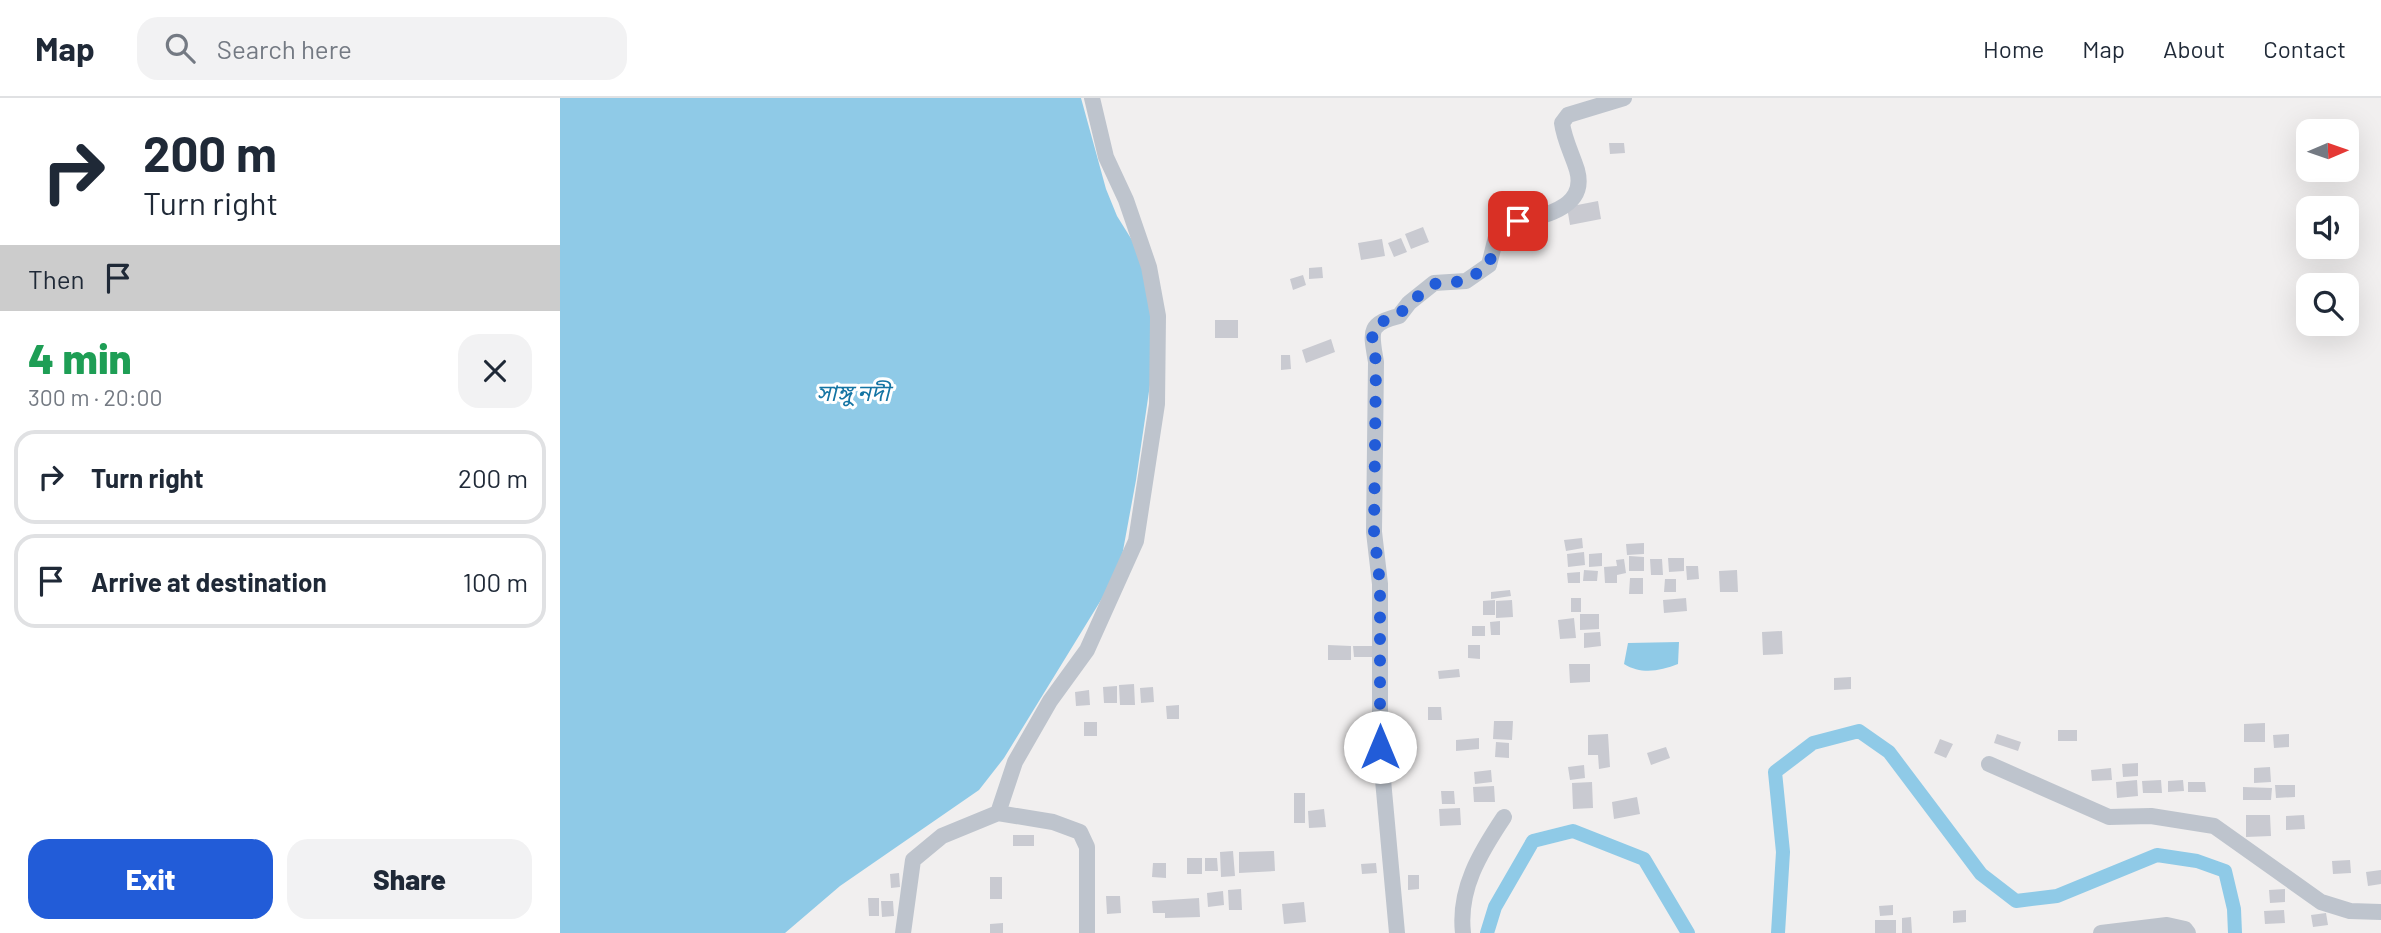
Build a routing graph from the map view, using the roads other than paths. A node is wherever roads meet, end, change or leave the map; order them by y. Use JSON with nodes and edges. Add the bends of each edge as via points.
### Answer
{"nodes":[{"id":1,"x":1092,"y":98,"type":"edge"},
{"id":2,"x":1624,"y":98,"type":"edge"},
{"id":3,"x":1989,"y":764,"type":"dead end"},
{"id":4,"x":998,"y":813,"type":"junction"},
{"id":5,"x":1504,"y":817,"type":"dead end"},
{"id":6,"x":2381,"y":912,"type":"edge"},
{"id":7,"x":903,"y":933,"type":"edge"},
{"id":8,"x":1087,"y":933,"type":"edge"},
{"id":9,"x":1397,"y":933,"type":"edge"},
{"id":10,"x":1463,"y":933,"type":"edge"},
{"id":11,"x":2101,"y":933,"type":"edge"},
{"id":12,"x":2188,"y":933,"type":"edge"}],
"edges":[{"from":1,"to":4,"type":"street","via":[[1106,157],[1149,267],[1158,316],[1157,404],[1136,541],[1087,650],[1049,701],[1014,762]]},
{"from":2,"to":9,"type":"street","via":[[1568,115],[1562,123],[1580,190],[1574,200],[1538,217],[1499,225],[1489,265],[1466,281],[1434,284],[1398,316],[1384,317],[1372,336],[1380,747]]},
{"from":3,"to":6,"type":"street","via":[[2109,817],[2151,816],[2214,827],[2321,902],[2350,911]]},
{"from":4,"to":7,"type":"street","via":[[942,836],[913,860]]},
{"from":4,"to":8,"type":"street","via":[[1053,822],[1080,832],[1087,847]]},
{"from":5,"to":10,"type":"street","via":[[1480,853],[1462,900]]},
{"from":11,"to":12,"type":"street","via":[[2167,925]]}]}
